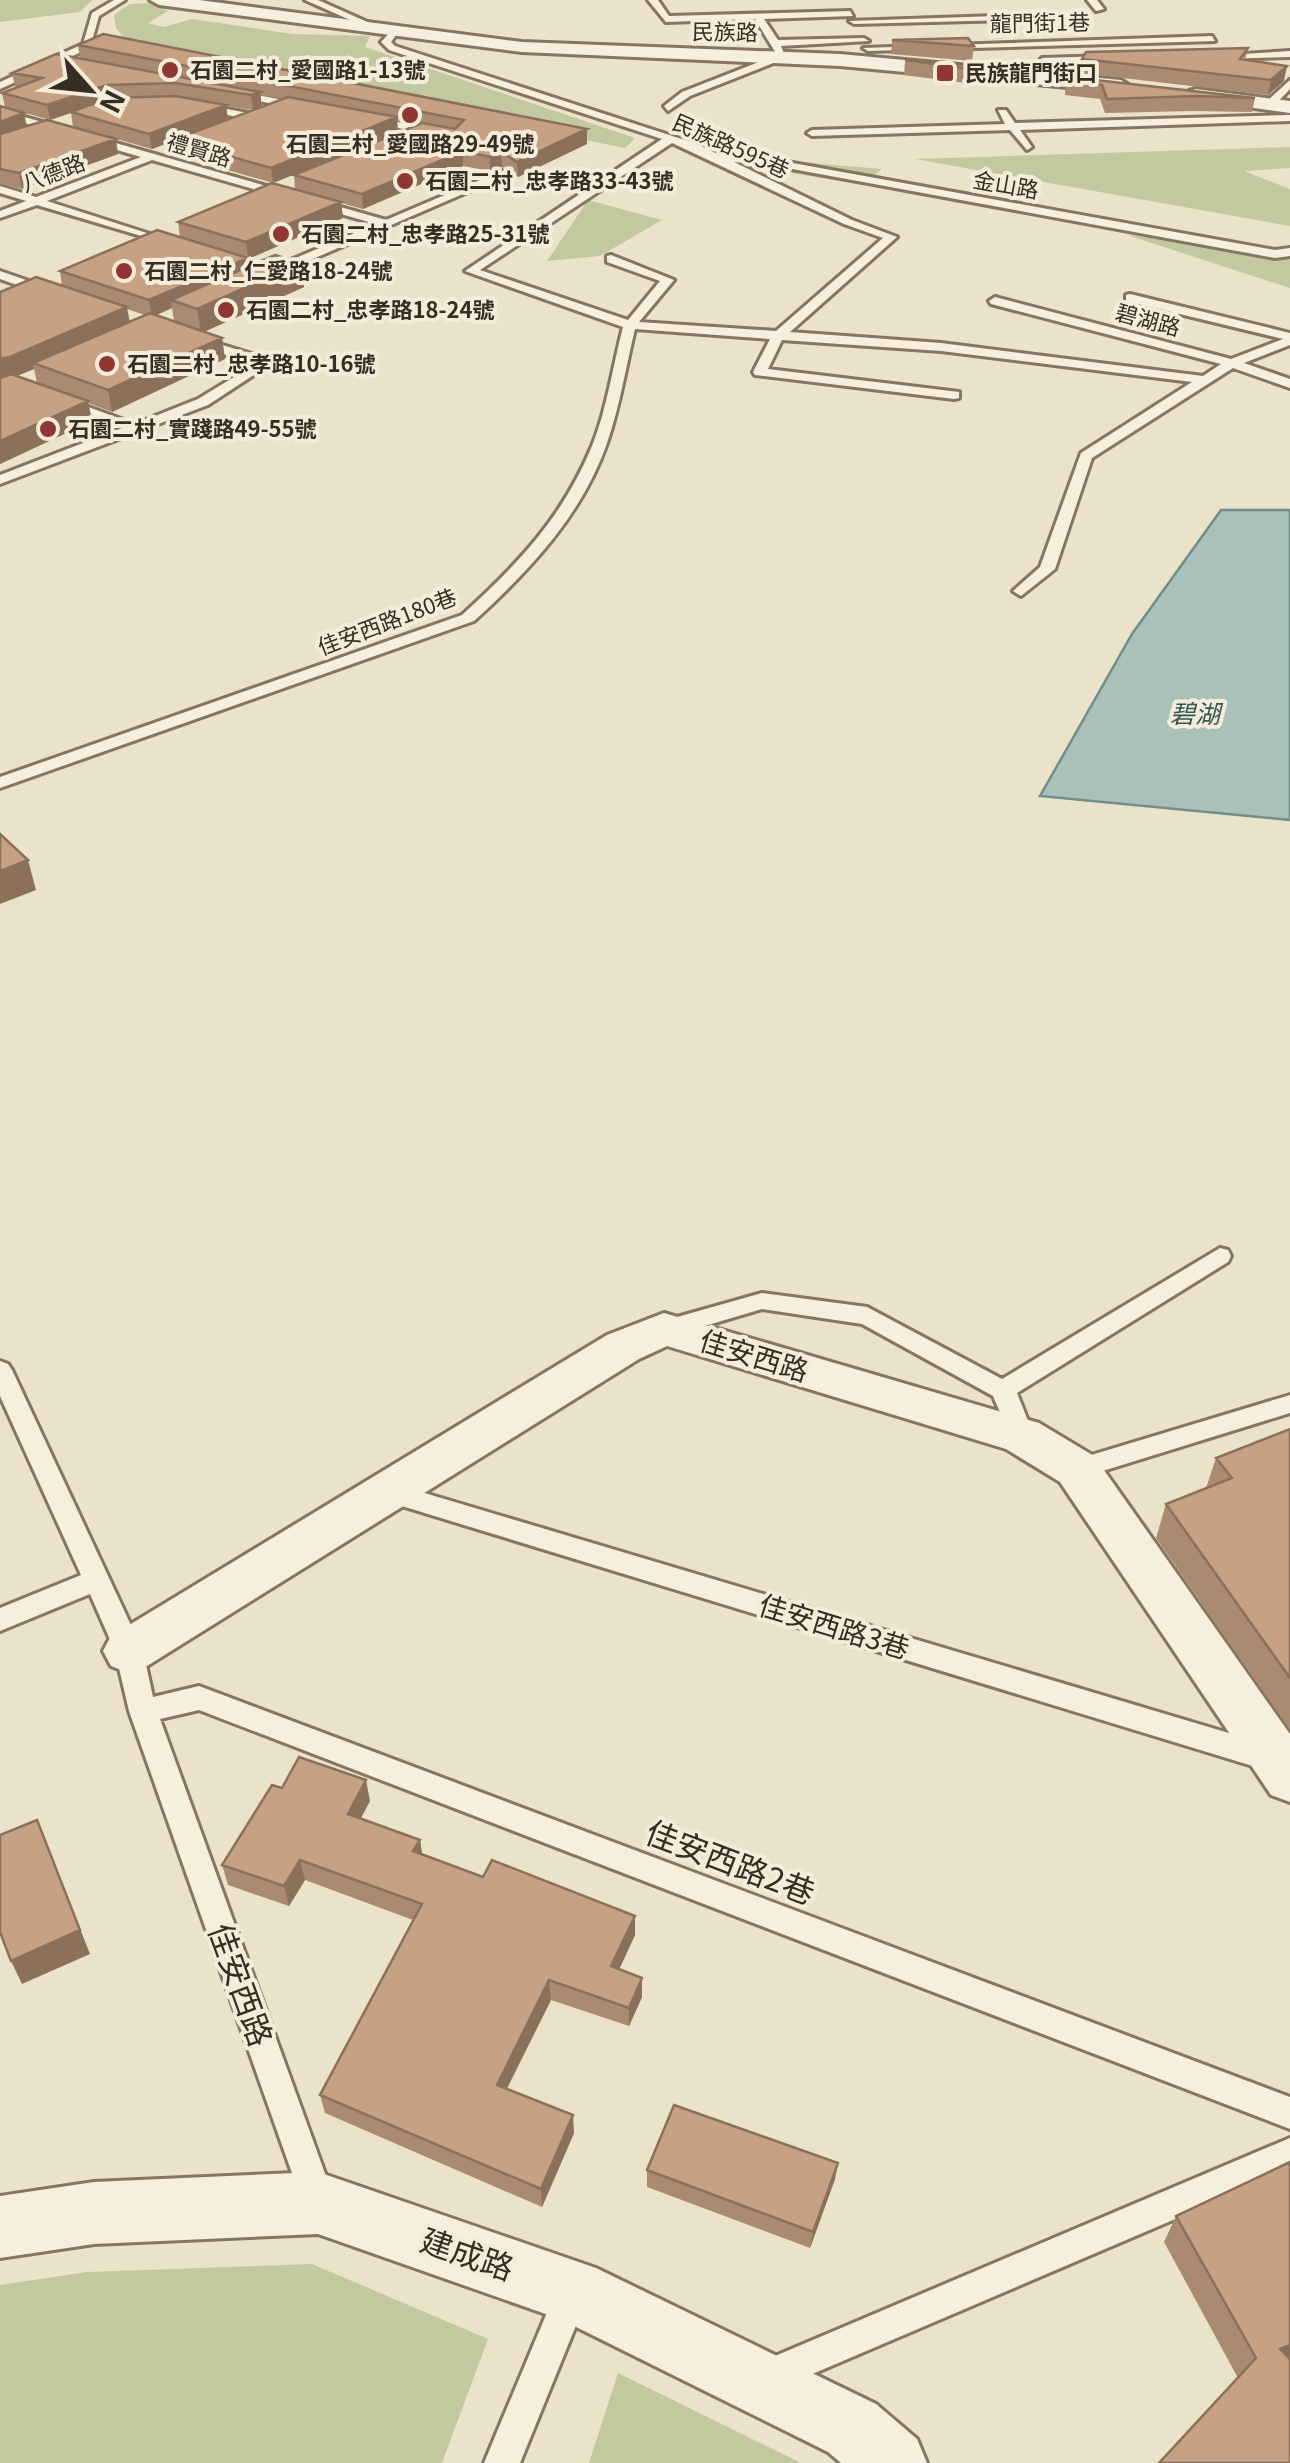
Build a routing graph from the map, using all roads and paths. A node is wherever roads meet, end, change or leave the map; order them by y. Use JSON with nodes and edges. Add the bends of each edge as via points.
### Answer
{"nodes":[{"id":1,"x":120,"y":0,"type":"edge"},
{"id":2,"x":159,"y":0,"type":"edge"},
{"id":3,"x":310,"y":0,"type":"edge"},
{"id":4,"x":653,"y":0,"type":"edge"},
{"id":5,"x":843,"y":0,"type":"edge"},
{"id":6,"x":1052,"y":16,"type":"dead end"},
{"id":7,"x":758,"y":17,"type":"junction"},
{"id":8,"x":852,"y":17,"type":"junction"},
{"id":9,"x":386,"y":30,"type":"junction"},
{"id":10,"x":1212,"y":39,"type":"dead end"},
{"id":11,"x":779,"y":50,"type":"junction"},
{"id":12,"x":869,"y":50,"type":"junction"},
{"id":13,"x":1290,"y":54,"type":"edge"},
{"id":14,"x":1195,"y":56,"type":"edge"},
{"id":15,"x":1118,"y":58,"type":"edge"},
{"id":16,"x":57,"y":61,"type":"junction"},
{"id":17,"x":76,"y":65,"type":"edge"},
{"id":18,"x":1031,"y":76,"type":"junction"},
{"id":19,"x":1290,"y":83,"type":"edge"},
{"id":20,"x":0,"y":86,"type":"edge"},
{"id":21,"x":1143,"y":89,"type":"edge"},
{"id":22,"x":212,"y":90,"type":"edge"},
{"id":23,"x":1178,"y":101,"type":"joint"},
{"id":24,"x":177,"y":104,"type":"edge"},
{"id":25,"x":290,"y":104,"type":"junction"},
{"id":26,"x":1280,"y":105,"type":"edge"},
{"id":27,"x":668,"y":108,"type":"dead end"},
{"id":28,"x":328,"y":111,"type":"edge"},
{"id":29,"x":1090,"y":111,"type":"dead end"},
{"id":30,"x":1002,"y":112,"type":"dead end"},
{"id":31,"x":0,"y":113,"type":"edge"},
{"id":32,"x":917,"y":114,"type":"dead end"},
{"id":33,"x":347,"y":115,"type":"edge"},
{"id":34,"x":79,"y":117,"type":"edge"},
{"id":35,"x":254,"y":117,"type":"junction"},
{"id":36,"x":1290,"y":118,"type":"edge"},
{"id":37,"x":1190,"y":122,"type":"junction"},
{"id":38,"x":1098,"y":124,"type":"junction"},
{"id":39,"x":1013,"y":127,"type":"junction"},
{"id":40,"x":48,"y":128,"type":"junction"},
{"id":41,"x":220,"y":130,"type":"edge"},
{"id":42,"x":423,"y":130,"type":"junction"},
{"id":43,"x":925,"y":130,"type":"junction"},
{"id":44,"x":812,"y":133,"type":"dead end"},
{"id":45,"x":32,"y":134,"type":"edge"},
{"id":46,"x":457,"y":137,"type":"edge"},
{"id":47,"x":1205,"y":138,"type":"dead end"},
{"id":48,"x":670,"y":139,"type":"junction"},
{"id":49,"x":1116,"y":142,"type":"dead end"},
{"id":50,"x":389,"y":144,"type":"edge"},
{"id":51,"x":933,"y":146,"type":"dead end"},
{"id":52,"x":1028,"y":148,"type":"dead end"},
{"id":53,"x":167,"y":150,"type":"edge"},
{"id":54,"x":150,"y":157,"type":"junction"},
{"id":55,"x":715,"y":157,"type":"junction"},
{"id":56,"x":505,"y":173,"type":"edge"},
{"id":57,"x":288,"y":185,"type":"edge"},
{"id":58,"x":0,"y":190,"type":"edge"},
{"id":59,"x":272,"y":192,"type":"junction"},
{"id":60,"x":255,"y":198,"type":"edge"},
{"id":61,"x":38,"y":201,"type":"junction"},
{"id":62,"x":0,"y":216,"type":"edge"},
{"id":63,"x":388,"y":224,"type":"junction"},
{"id":64,"x":172,"y":232,"type":"edge"},
{"id":65,"x":156,"y":239,"type":"junction"},
{"id":66,"x":139,"y":246,"type":"edge"},
{"id":67,"x":194,"y":250,"type":"edge"},
{"id":68,"x":1290,"y":252,"type":"edge"},
{"id":69,"x":611,"y":258,"type":"dead end"},
{"id":70,"x":252,"y":274,"type":"edge"},
{"id":71,"x":0,"y":275,"type":"edge"},
{"id":72,"x":54,"y":281,"type":"edge"},
{"id":73,"x":37,"y":288,"type":"junction"},
{"id":74,"x":18,"y":296,"type":"edge"},
{"id":75,"x":1130,"y":298,"type":"dead end"},
{"id":76,"x":70,"y":299,"type":"edge"},
{"id":77,"x":995,"y":301,"type":"dead end"},
{"id":78,"x":630,"y":325,"type":"junction"},
{"id":79,"x":186,"y":337,"type":"edge"},
{"id":80,"x":777,"y":337,"type":"junction"},
{"id":81,"x":1290,"y":339,"type":"edge"},
{"id":82,"x":1232,"y":363,"type":"junction"},
{"id":83,"x":1205,"y":380,"type":"junction"},
{"id":84,"x":1290,"y":384,"type":"edge"},
{"id":85,"x":954,"y":395,"type":"dead end"},
{"id":86,"x":50,"y":398,"type":"edge"},
{"id":87,"x":134,"y":428,"type":"junction"},
{"id":88,"x":0,"y":480,"type":"edge"},
{"id":89,"x":1021,"y":592,"type":"dead end"},
{"id":90,"x":0,"y":783,"type":"edge"},
{"id":91,"x":1220,"y":1256,"type":"dead end"},
{"id":92,"x":664,"y":1329,"type":"junction"},
{"id":93,"x":0,"y":1370,"type":"edge"},
{"id":94,"x":1002,"y":1390,"type":"junction"},
{"id":95,"x":1290,"y":1404,"type":"edge"},
{"id":96,"x":1022,"y":1436,"type":"junction"},
{"id":97,"x":1077,"y":1469,"type":"junction"},
{"id":98,"x":391,"y":1493,"type":"junction"},
{"id":99,"x":96,"y":1580,"type":"junction"},
{"id":100,"x":0,"y":1620,"type":"edge"},
{"id":101,"x":128,"y":1651,"type":"junction"},
{"id":102,"x":143,"y":1712,"type":"junction"},
{"id":103,"x":1284,"y":1769,"type":"edge"},
{"id":104,"x":1290,"y":2113,"type":"edge"},
{"id":105,"x":1290,"y":2154,"type":"edge"},
{"id":106,"x":318,"y":2203,"type":"junction"},
{"id":107,"x":0,"y":2227,"type":"edge"},
{"id":108,"x":573,"y":2292,"type":"junction"},
{"id":109,"x":756,"y":2381,"type":"junction"},
{"id":110,"x":502,"y":2463,"type":"edge"},
{"id":111,"x":893,"y":2463,"type":"edge"}],
"edges":[{"from":1,"to":16,"type":"lane","via":[[96,15],[87,46]]},
{"from":2,"to":9,"type":"street","name":"民族路"},
{"from":3,"to":9,"type":"lane"},
{"from":4,"to":7,"type":"lane","via":[[666,19]]},
{"from":5,"to":8,"type":"lane"},
{"from":6,"to":8,"type":"lane"},
{"from":7,"to":8,"type":"lane"},
{"from":7,"to":11,"type":"lane"},
{"from":8,"to":12,"type":"lane"},
{"from":9,"to":11,"type":"street","name":"民族路","via":[[522,47]]},
{"from":9,"to":48,"type":"lane","name":"民族路595巷","via":[[392,48]]},
{"from":10,"to":12,"type":"lane","name":"龍門街1巷"},
{"from":11,"to":12,"type":"street","name":"民族路"},
{"from":11,"to":27,"type":"lane"},
{"from":12,"to":18,"type":"street","name":"民族路"},
{"from":13,"to":14,"type":"lane"},
{"from":15,"to":18,"type":"lane","via":[[1042,61]]},
{"from":16,"to":17,"type":"lane"},
{"from":16,"to":20,"type":"lane"},
{"from":18,"to":21,"type":"street","name":"民族路"},
{"from":19,"to":26,"type":"lane"},
{"from":22,"to":25,"type":"lane"},
{"from":23,"to":26,"type":"street"},
{"from":23,"to":37,"type":"lane"},
{"from":24,"to":35,"type":"lane"},
{"from":25,"to":28,"type":"lane"},
{"from":25,"to":35,"type":"lane"},
{"from":29,"to":38,"type":"lane"},
{"from":30,"to":39,"type":"lane"},
{"from":31,"to":40,"type":"lane","name":"禮賢路"},
{"from":32,"to":43,"type":"lane"},
{"from":33,"to":42,"type":"lane"},
{"from":34,"to":40,"type":"lane"},
{"from":35,"to":41,"type":"lane"},
{"from":36,"to":37,"type":"lane"},
{"from":37,"to":38,"type":"lane"},
{"from":37,"to":47,"type":"lane"},
{"from":38,"to":39,"type":"lane"},
{"from":38,"to":49,"type":"lane"},
{"from":39,"to":43,"type":"lane"},
{"from":39,"to":52,"type":"lane"},
{"from":40,"to":45,"type":"lane"},
{"from":40,"to":54,"type":"lane","name":"禮賢路"},
{"from":42,"to":46,"type":"lane"},
{"from":42,"to":50,"type":"lane"},
{"from":43,"to":44,"type":"lane"},
{"from":43,"to":51,"type":"lane"},
{"from":48,"to":55,"type":"lane","name":"民族路595巷"},
{"from":48,"to":78,"type":"lane","via":[[471,271]]},
{"from":53,"to":54,"type":"lane","name":"八德路"},
{"from":54,"to":59,"type":"lane","name":"禮賢路"},
{"from":54,"to":61,"type":"lane","name":"八德路"},
{"from":55,"to":68,"type":"lane","name":"金山路"},
{"from":55,"to":80,"type":"lane","name":"民族路595巷","via":[[890,236]]},
{"from":56,"to":63,"type":"lane"},
{"from":57,"to":59,"type":"lane"},
{"from":58,"to":61,"type":"lane"},
{"from":59,"to":60,"type":"lane"},
{"from":59,"to":63,"type":"lane","name":"禮賢路"},
{"from":61,"to":62,"type":"lane","name":"八德路"},
{"from":61,"to":65,"type":"lane"},
{"from":63,"to":70,"type":"lane","via":[[270,273]]},
{"from":64,"to":65,"type":"lane"},
{"from":65,"to":66,"type":"lane"},
{"from":65,"to":67,"type":"lane"},
{"from":69,"to":78,"type":"lane","via":[[668,280]]},
{"from":71,"to":73,"type":"lane"},
{"from":72,"to":73,"type":"lane"},
{"from":73,"to":74,"type":"lane"},
{"from":73,"to":76,"type":"lane"},
{"from":75,"to":81,"type":"lane"},
{"from":77,"to":82,"type":"lane","name":"碧湖路"},
{"from":78,"to":80,"type":"lane"},
{"from":78,"to":90,"type":"lane","name":"佳安西路180巷","via":[[600,444],[567,508],[525,566],[468,618]]},
{"from":79,"to":87,"type":"lane","via":[[258,367],[203,402]]},
{"from":80,"to":83,"type":"lane","via":[[942,347]]},
{"from":80,"to":85,"type":"lane","name":"民族路595巷","via":[[760,372]]},
{"from":81,"to":82,"type":"lane"},
{"from":82,"to":83,"type":"lane"},
{"from":82,"to":84,"type":"lane","name":"碧湖路"},
{"from":83,"to":89,"type":"lane","via":[[1086,456],[1047,569]]},
{"from":86,"to":87,"type":"lane"},
{"from":87,"to":88,"type":"lane"},
{"from":91,"to":94,"type":"lane"},
{"from":92,"to":94,"type":"lane","via":[[762,1301],[867,1316]]},
{"from":92,"to":96,"type":"street","name":"佳安西路"},
{"from":92,"to":98,"type":"street","name":"佳安西路","via":[[623,1347]]},
{"from":93,"to":99,"type":"lane","name":"佳安西路"},
{"from":94,"to":96,"type":"lane"},
{"from":95,"to":97,"type":"lane"},
{"from":96,"to":97,"type":"street","name":"佳安西路"},
{"from":97,"to":103,"type":"street","name":"佳安西路"},
{"from":98,"to":101,"type":"street","name":"佳安西路"},
{"from":98,"to":103,"type":"lane","name":"佳安西路3巷"},
{"from":99,"to":100,"type":"lane"},
{"from":99,"to":101,"type":"lane","name":"佳安西路"},
{"from":101,"to":102,"type":"lane","name":"佳安西路"},
{"from":102,"to":104,"type":"lane","name":"佳安西路2巷","via":[[199,1698]]},
{"from":102,"to":106,"type":"lane","name":"佳安西路"},
{"from":105,"to":109,"type":"lane"},
{"from":106,"to":107,"type":"street","name":"建成路","via":[[94,2213]]},
{"from":106,"to":108,"type":"street","name":"建成路"},
{"from":108,"to":109,"type":"street","name":"建成路"},
{"from":108,"to":110,"type":"lane"},
{"from":109,"to":111,"type":"street","name":"建成路","via":[[852,2428]]}]}
